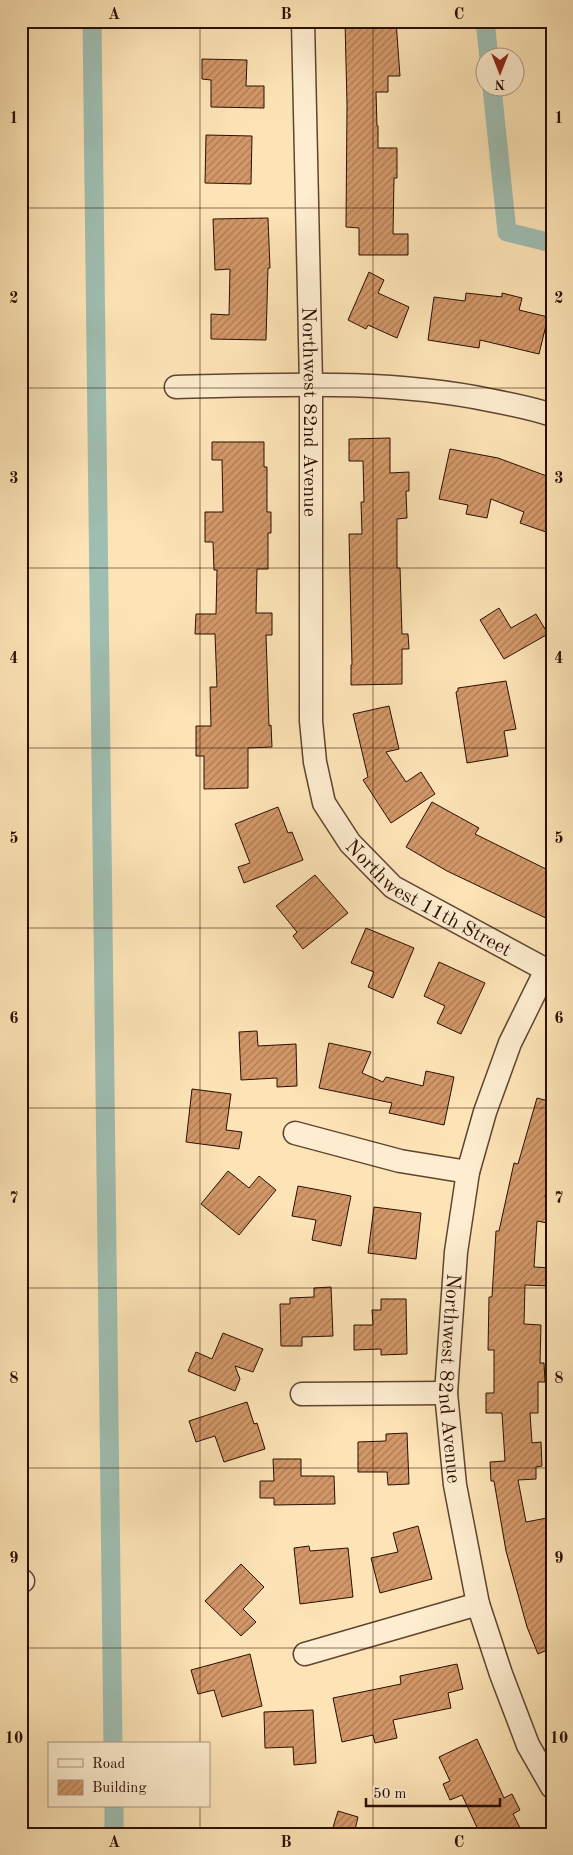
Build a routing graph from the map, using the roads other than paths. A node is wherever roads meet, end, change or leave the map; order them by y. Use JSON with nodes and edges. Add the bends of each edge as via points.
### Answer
{"nodes":[{"id":1,"x":303,"y":21,"type":"edge"},
{"id":2,"x":311,"y":384,"type":"junction"},
{"id":3,"x":176,"y":388,"type":"dead end"},
{"id":4,"x":552,"y":415,"type":"edge"},
{"id":5,"x":324,"y":802,"type":"joint"},
{"id":6,"x":549,"y":972,"type":"edge"},
{"id":7,"x":295,"y":1133,"type":"dead end"},
{"id":8,"x":468,"y":1172,"type":"junction"},
{"id":9,"x":446,"y":1393,"type":"junction"},
{"id":10,"x":302,"y":1394,"type":"dead end"},
{"id":11,"x":478,"y":1604,"type":"junction"},
{"id":12,"x":305,"y":1654,"type":"dead end"},
{"id":13,"x":552,"y":1787,"type":"edge"}],
"edges":[{"from":1,"to":2,"type":"street","name":"Northwest 82nd Avenue"},
{"from":2,"to":3,"type":"street"},
{"from":2,"to":4,"type":"street","via":[[389,386],[455,393]]},
{"from":2,"to":5,"type":"street","name":"Northwest 82nd Avenue","via":[[311,721],[315,762]]},
{"from":5,"to":6,"type":"street","name":"Northwest 11th Street","via":[[350,843],[393,887]]},
{"from":6,"to":8,"type":"street","name":"Northwest 82nd Avenue","via":[[510,1043]]},
{"from":7,"to":8,"type":"street","via":[[400,1160]]},
{"from":8,"to":9,"type":"street","name":"Northwest 82nd Avenue","via":[[456,1252]]},
{"from":9,"to":10,"type":"street"},
{"from":9,"to":11,"type":"street","name":"Northwest 82nd Avenue","via":[[455,1485]]},
{"from":11,"to":12,"type":"street"},
{"from":11,"to":13,"type":"street","name":"Northwest 82nd Avenue","via":[[528,1745]]}]}
